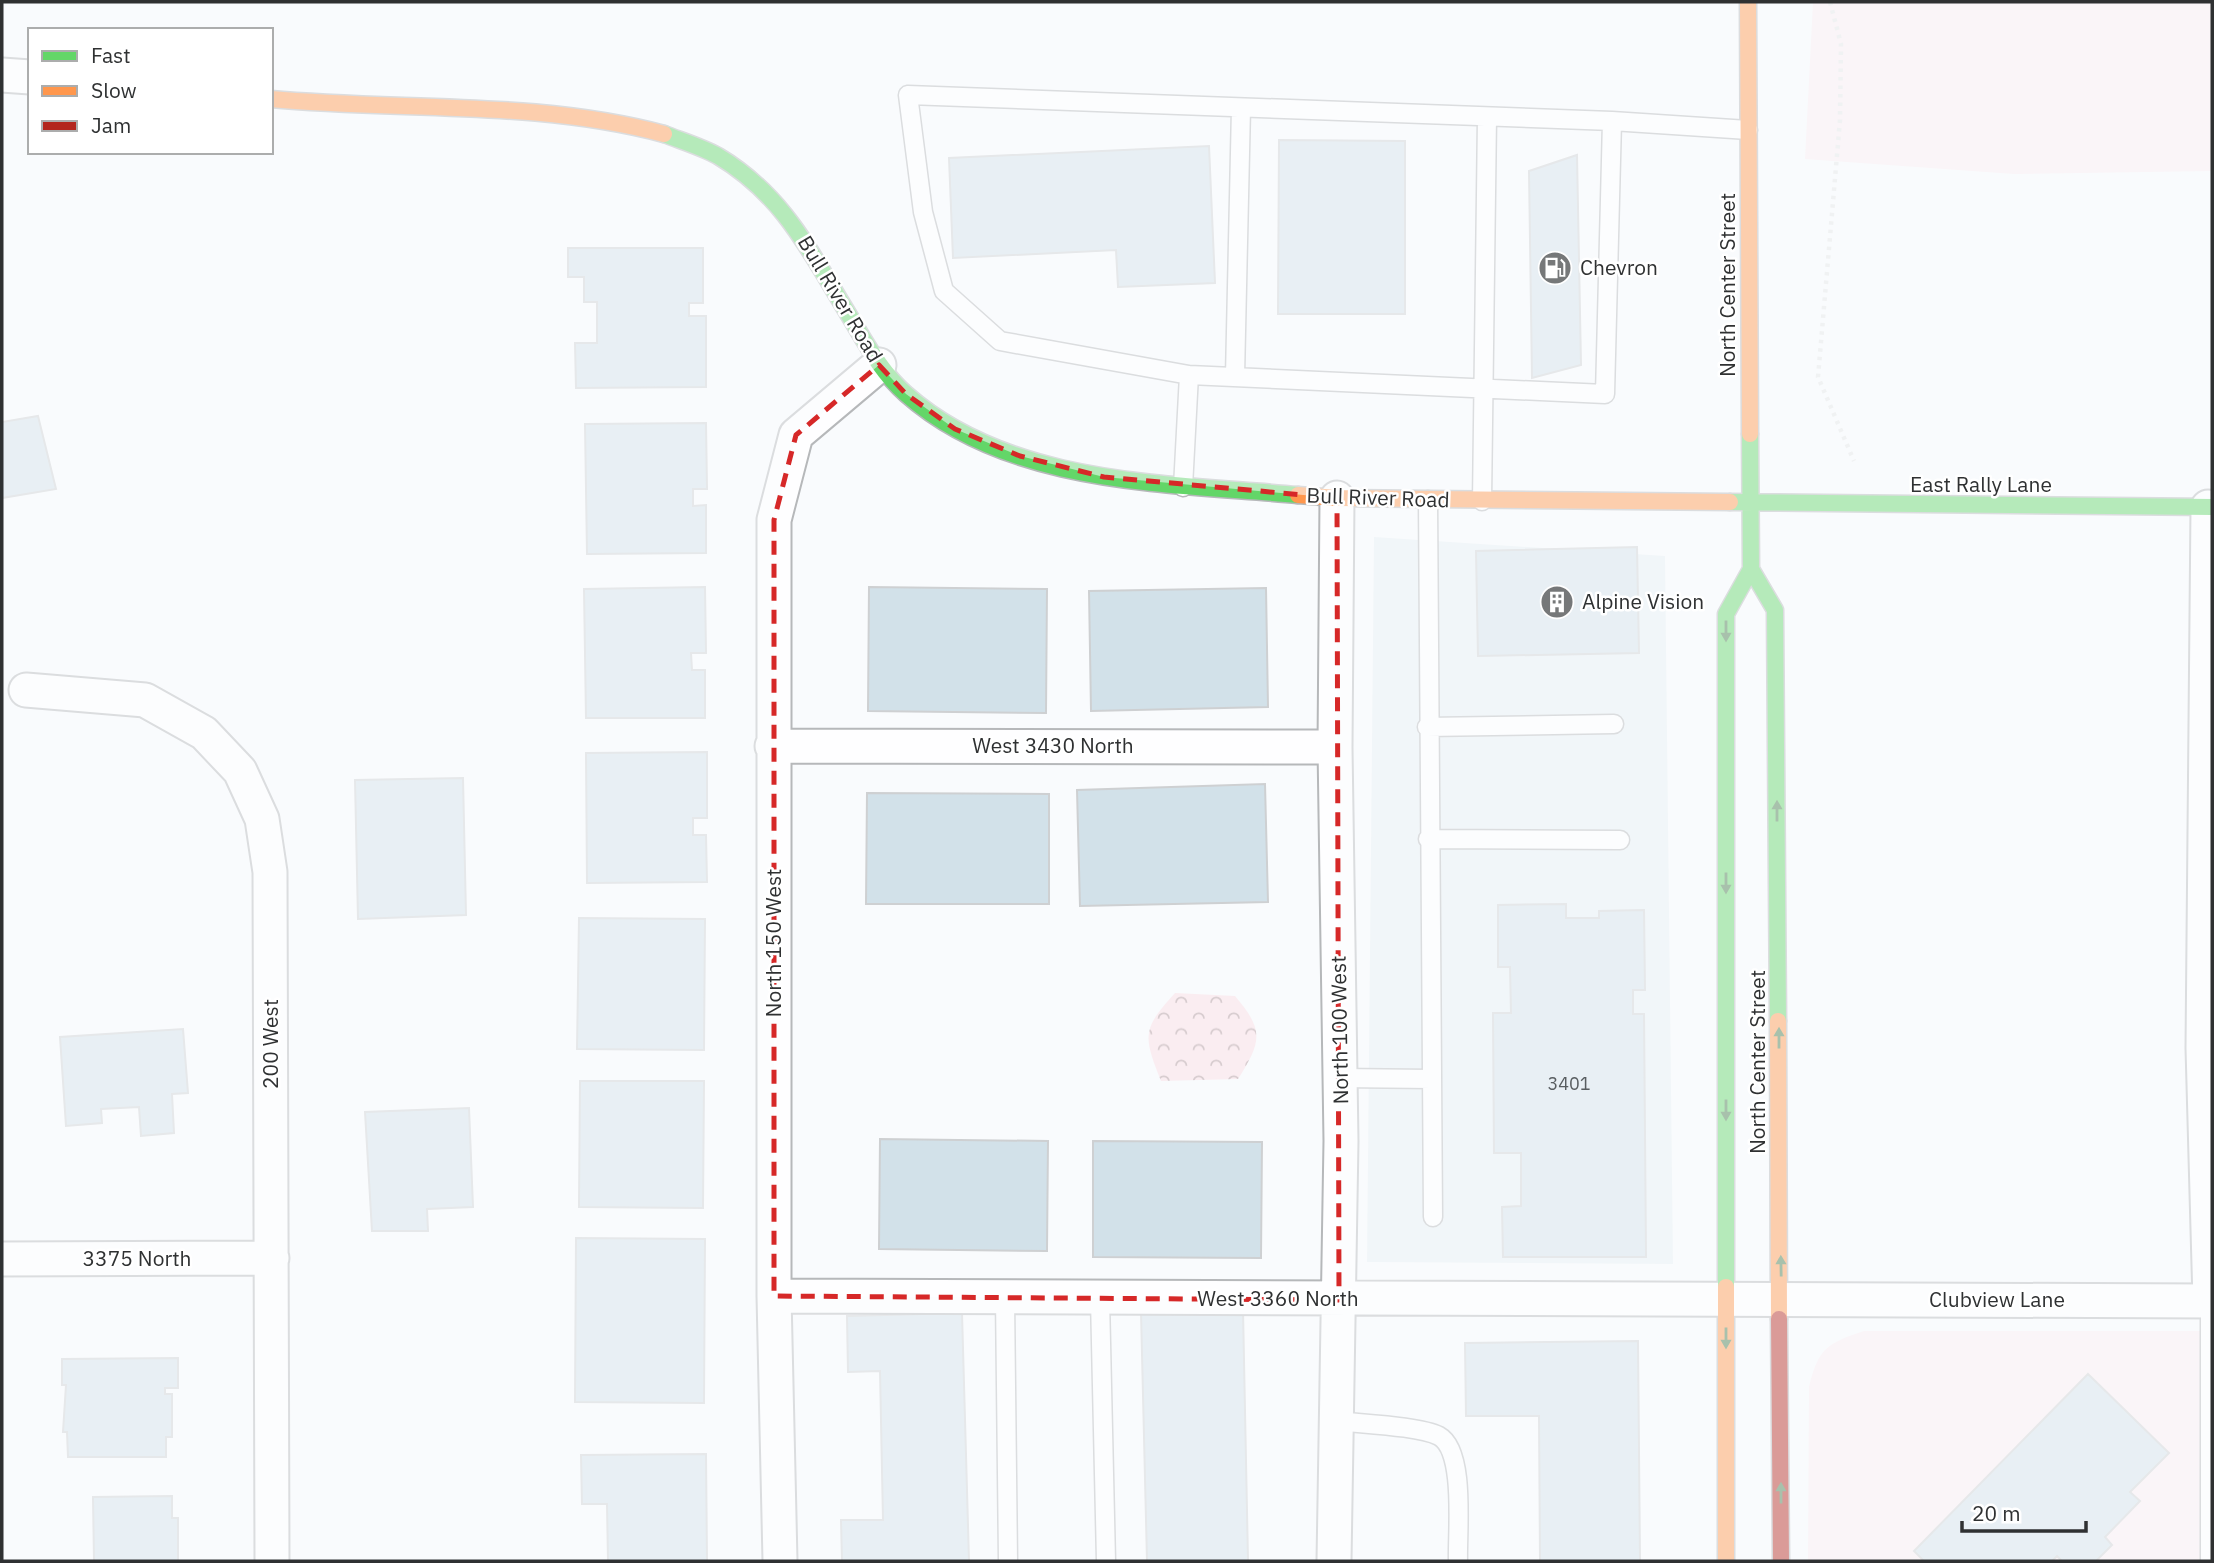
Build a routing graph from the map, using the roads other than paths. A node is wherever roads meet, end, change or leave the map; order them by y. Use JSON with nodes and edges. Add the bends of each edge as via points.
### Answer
{"nodes":[{"id":1,"x":1748,"y":2,"type":"edge"},
{"id":2,"x":2,"y":75,"type":"edge"},
{"id":3,"x":28,"y":77,"type":"edge"},
{"id":4,"x":273,"y":99,"type":"edge"},
{"id":5,"x":1241,"y":108,"type":"junction"},
{"id":6,"x":1487,"y":117,"type":"junction"},
{"id":7,"x":1612,"y":121,"type":"junction"},
{"id":8,"x":1748,"y":130,"type":"junction"},
{"id":9,"x":878,"y":365,"type":"junction"},
{"id":10,"x":1189,"y":375,"type":"junction"},
{"id":11,"x":1235,"y":376,"type":"junction"},
{"id":12,"x":1485,"y":388,"type":"junction"},
{"id":13,"x":1183,"y":487,"type":"junction"},
{"id":14,"x":1337,"y":498,"type":"junction"},
{"id":15,"x":1428,"y":500,"type":"junction"},
{"id":16,"x":1482,"y":501,"type":"junction"},
{"id":17,"x":1750,"y":503,"type":"junction"},
{"id":18,"x":2210,"y":507,"type":"edge"},
{"id":19,"x":1751,"y":569,"type":"junction"},
{"id":20,"x":26,"y":690,"type":"dead end"},
{"id":21,"x":2210,"y":720,"type":"edge"},
{"id":22,"x":1614,"y":724,"type":"dead end"},
{"id":23,"x":1427,"y":726,"type":"junction"},
{"id":24,"x":772,"y":746,"type":"junction"},
{"id":25,"x":1335,"y":747,"type":"junction"},
{"id":26,"x":1428,"y":839,"type":"junction"},
{"id":27,"x":1620,"y":840,"type":"dead end"},
{"id":28,"x":2207,"y":1048,"type":"edge"},
{"id":29,"x":1340,"y":1078,"type":"junction"},
{"id":30,"x":1431,"y":1079,"type":"junction"},
{"id":31,"x":1433,"y":1217,"type":"dead end"},
{"id":32,"x":272,"y":1258,"type":"junction"},
{"id":33,"x":2,"y":1259,"type":"edge"},
{"id":34,"x":774,"y":1296,"type":"junction"},
{"id":35,"x":1006,"y":1298,"type":"junction"},
{"id":36,"x":1100,"y":1298,"type":"junction"},
{"id":37,"x":1727,"y":1299,"type":"junction"},
{"id":38,"x":1781,"y":1299,"type":"junction"},
{"id":39,"x":1339,"y":1300,"type":"junction"},
{"id":40,"x":2211,"y":1301,"type":"edge"},
{"id":41,"x":1337,"y":1420,"type":"junction"},
{"id":42,"x":272,"y":1561,"type":"edge"},
{"id":43,"x":779,"y":1561,"type":"edge"},
{"id":44,"x":1008,"y":1561,"type":"edge"},
{"id":45,"x":1106,"y":1561,"type":"edge"},
{"id":46,"x":1334,"y":1561,"type":"edge"},
{"id":47,"x":1458,"y":1561,"type":"edge"},
{"id":48,"x":1726,"y":1561,"type":"edge"},
{"id":49,"x":1781,"y":1561,"type":"edge"},
{"id":50,"x":2210,"y":1561,"type":"edge"}],
"edges":[{"from":1,"to":8,"type":"street","name":"North Center Street"},
{"from":2,"to":3,"type":"street"},
{"from":4,"to":9,"type":"street","name":"Bull River Road","via":[[601,120],[663,134],[716,155],[755,181],[788,214]]},
{"from":5,"to":6,"type":"lane"},
{"from":5,"to":10,"type":"lane","via":[[908,94],[923,212],[944,291],[1000,341]]},
{"from":5,"to":11,"type":"lane"},
{"from":6,"to":7,"type":"lane"},
{"from":6,"to":12,"type":"lane"},
{"from":7,"to":8,"type":"lane"},
{"from":7,"to":12,"type":"lane","via":[[1605,394]]},
{"from":8,"to":17,"type":"street","name":"North Center Street"},
{"from":9,"to":13,"type":"street","name":"Bull River Road","via":[[906,394],[955,429],[1020,456],[1104,477]]},
{"from":9,"to":24,"type":"street","name":"North 150 West","via":[[796,435],[774,520]]},
{"from":10,"to":11,"type":"lane"},
{"from":10,"to":13,"type":"lane"},
{"from":11,"to":12,"type":"lane"},
{"from":12,"to":16,"type":"lane"},
{"from":13,"to":14,"type":"street","name":"Bull River Road"},
{"from":14,"to":15,"type":"street","name":"Bull River Road"},
{"from":14,"to":25,"type":"street","name":"North 100 West"},
{"from":15,"to":16,"type":"street","name":"Bull River Road"},
{"from":15,"to":23,"type":"lane"},
{"from":16,"to":17,"type":"street","name":"Bull River Road"},
{"from":17,"to":18,"type":"street","name":"East Rally Lane"},
{"from":17,"to":19,"type":"street","name":"North Center Street"},
{"from":18,"to":21,"type":"street"},
{"from":19,"to":37,"type":"street","name":"North Center Street","one_way":true,"via":[[1727,614]]},
{"from":38,"to":19,"type":"street","name":"North Center Street","one_way":true,"via":[[1775,610]]},
{"from":20,"to":32,"type":"street","name":"200 West","via":[[145,700],[204,733],[240,771],[262,819],[270,872]]},
{"from":21,"to":28,"type":"street"},
{"from":22,"to":23,"type":"lane"},
{"from":23,"to":26,"type":"lane"},
{"from":24,"to":25,"type":"street","name":"West 3430 North"},
{"from":24,"to":34,"type":"street","name":"North 150 West"},
{"from":25,"to":29,"type":"street","name":"North 100 West"},
{"from":26,"to":27,"type":"lane"},
{"from":26,"to":30,"type":"lane"},
{"from":28,"to":40,"type":"street"},
{"from":29,"to":30,"type":"lane"},
{"from":29,"to":39,"type":"street","name":"North 100 West"},
{"from":30,"to":31,"type":"lane"},
{"from":32,"to":33,"type":"street","name":"3375 North"},
{"from":32,"to":42,"type":"street","name":"200 West"},
{"from":34,"to":35,"type":"street","name":"West 3360 North"},
{"from":34,"to":43,"type":"street","name":"North 150 West"},
{"from":35,"to":36,"type":"street","name":"West 3360 North"},
{"from":35,"to":44,"type":"lane"},
{"from":36,"to":39,"type":"street","name":"West 3360 North"},
{"from":36,"to":45,"type":"lane"},
{"from":37,"to":38,"type":"street","name":"West 3360 North"},
{"from":37,"to":39,"type":"street","name":"West 3360 North"},
{"from":37,"to":48,"type":"street","name":"North Center Street","one_way":true},
{"from":38,"to":40,"type":"street","name":"Clubview Lane"},
{"from":49,"to":38,"type":"street","name":"North Center Street","one_way":true},
{"from":39,"to":41,"type":"street","name":"North 100 West"},
{"from":40,"to":50,"type":"lane"},
{"from":41,"to":46,"type":"street","name":"North 100 West"},
{"from":41,"to":47,"type":"lane","via":[[1422,1432],[1439,1436],[1450,1445],[1457,1466]]}]}
